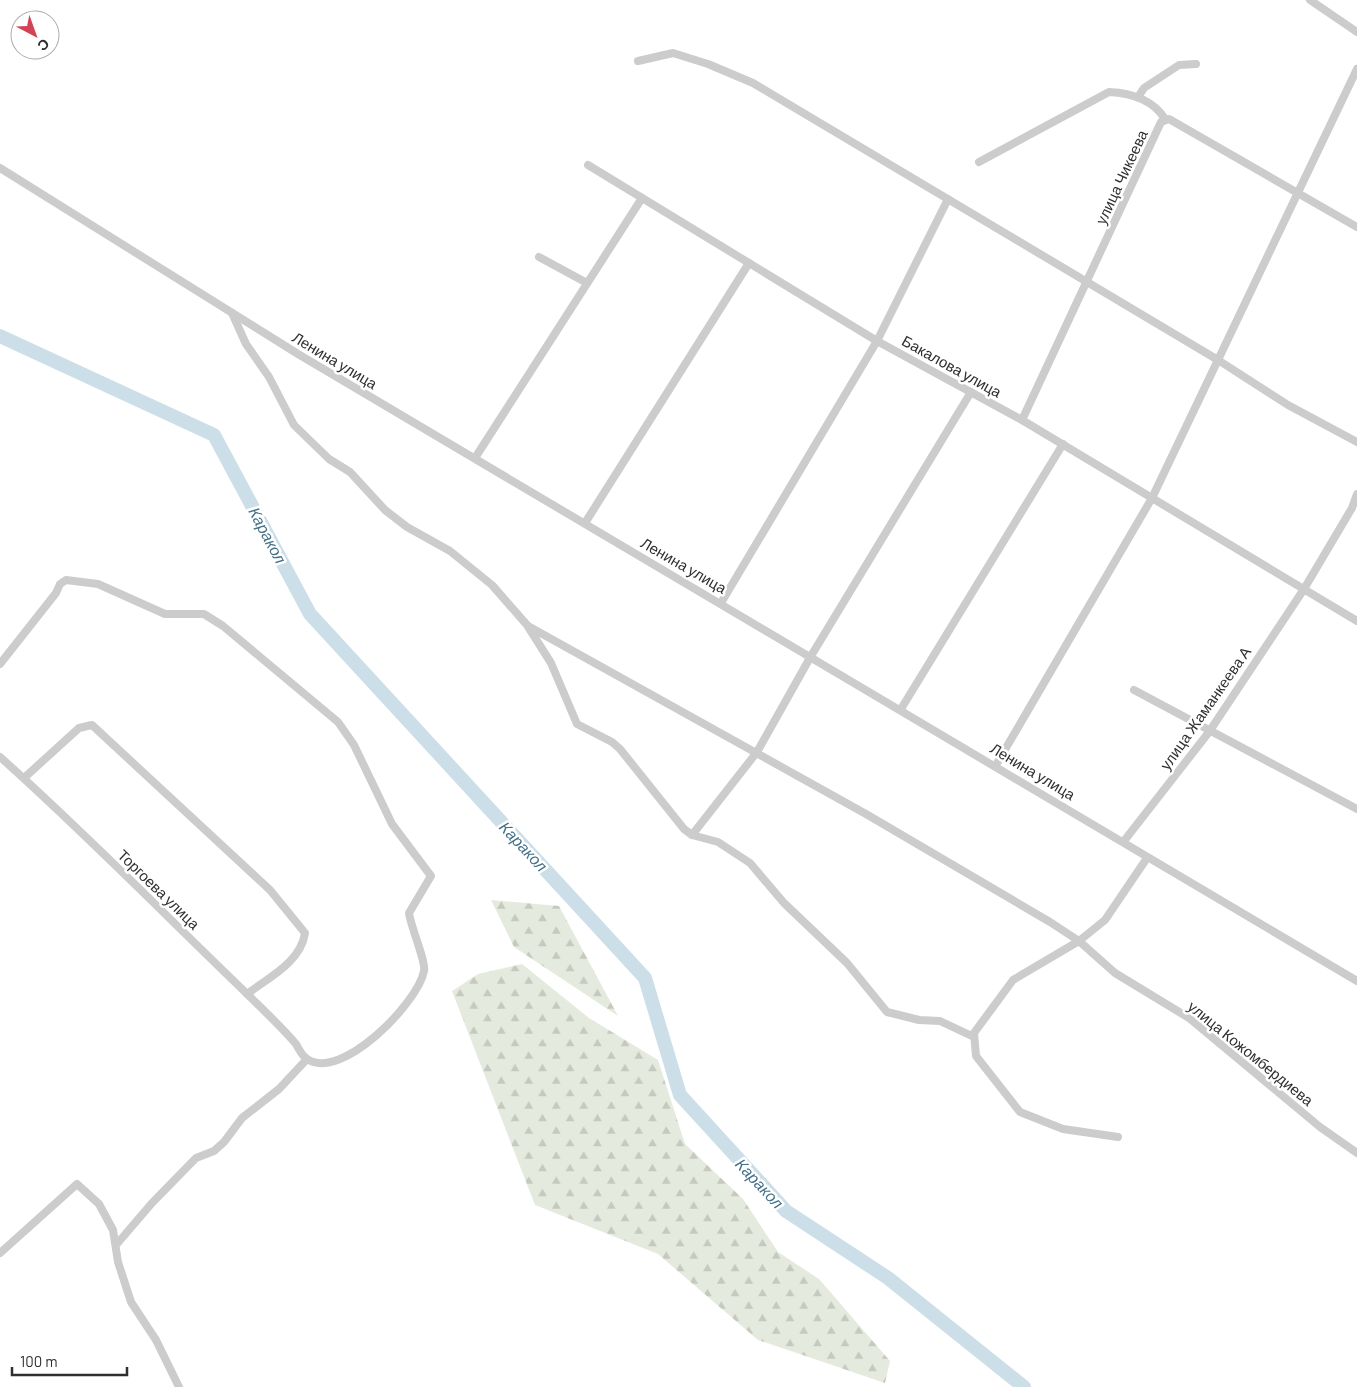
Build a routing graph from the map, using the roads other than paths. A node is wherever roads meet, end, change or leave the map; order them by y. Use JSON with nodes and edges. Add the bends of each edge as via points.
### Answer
{"nodes":[{"id":1,"x":1310,"y":0,"type":"edge"},
{"id":2,"x":1357,"y":32,"type":"edge"},
{"id":3,"x":638,"y":61,"type":"dead end"},
{"id":4,"x":1196,"y":64,"type":"dead end"},
{"id":5,"x":1357,"y":69,"type":"edge"},
{"id":6,"x":1138,"y":97,"type":"junction"},
{"id":7,"x":1165,"y":119,"type":"junction"},
{"id":8,"x":979,"y":162,"type":"dead end"},
{"id":9,"x":588,"y":165,"type":"dead end"},
{"id":10,"x":0,"y":168,"type":"edge"},
{"id":11,"x":1298,"y":192,"type":"junction"},
{"id":12,"x":642,"y":198,"type":"junction"},
{"id":13,"x":948,"y":199,"type":"junction"},
{"id":14,"x":1357,"y":227,"type":"edge"},
{"id":15,"x":539,"y":257,"type":"dead end"},
{"id":16,"x":749,"y":263,"type":"junction"},
{"id":17,"x":1088,"y":282,"type":"junction"},
{"id":18,"x":587,"y":284,"type":"junction"},
{"id":19,"x":232,"y":313,"type":"junction"},
{"id":20,"x":877,"y":341,"type":"junction"},
{"id":21,"x":1218,"y":360,"type":"junction"},
{"id":22,"x":972,"y":392,"type":"junction"},
{"id":23,"x":1022,"y":420,"type":"junction"},
{"id":24,"x":1357,"y":442,"type":"edge"},
{"id":25,"x":1063,"y":444,"type":"junction"},
{"id":26,"x":474,"y":458,"type":"junction"},
{"id":27,"x":1357,"y":494,"type":"edge"},
{"id":28,"x":1152,"y":498,"type":"junction"},
{"id":29,"x":585,"y":523,"type":"junction"},
{"id":30,"x":1304,"y":588,"type":"junction"},
{"id":31,"x":721,"y":603,"type":"junction"},
{"id":32,"x":1357,"y":621,"type":"edge"},
{"id":33,"x":526,"y":625,"type":"junction"},
{"id":34,"x":811,"y":656,"type":"junction"},
{"id":35,"x":0,"y":664,"type":"edge"},
{"id":36,"x":1134,"y":690,"type":"dead end"},
{"id":37,"x":901,"y":709,"type":"junction"},
{"id":38,"x":1209,"y":732,"type":"junction"},
{"id":39,"x":756,"y":752,"type":"junction"},
{"id":40,"x":0,"y":757,"type":"edge"},
{"id":41,"x":996,"y":765,"type":"junction"},
{"id":42,"x":24,"y":778,"type":"junction"},
{"id":43,"x":1357,"y":809,"type":"edge"},
{"id":44,"x":692,"y":835,"type":"junction"},
{"id":45,"x":1124,"y":841,"type":"junction"},
{"id":46,"x":1147,"y":858,"type":"junction"},
{"id":47,"x":1079,"y":941,"type":"junction"},
{"id":48,"x":1357,"y":981,"type":"edge"},
{"id":49,"x":247,"y":994,"type":"junction"},
{"id":50,"x":974,"y":1037,"type":"junction"},
{"id":51,"x":307,"y":1059,"type":"junction"},
{"id":52,"x":1118,"y":1137,"type":"dead end"},
{"id":53,"x":1357,"y":1152,"type":"edge"},
{"id":54,"x":116,"y":1246,"type":"junction"},
{"id":55,"x":0,"y":1253,"type":"edge"},
{"id":56,"x":179,"y":1387,"type":"edge"}],
"edges":[{"from":1,"to":2,"type":"street"},
{"from":3,"to":13,"type":"street","via":[[673,53],[753,83]]},
{"from":4,"to":6,"type":"street","via":[[1179,65],[1144,88]]},
{"from":5,"to":11,"type":"street"},
{"from":6,"to":7,"type":"street","via":[[1161,112]]},
{"from":6,"to":8,"type":"street","via":[[1125,92],[1109,92]]},
{"from":7,"to":11,"type":"street","name":"улица Чикеева"},
{"from":7,"to":17,"type":"street","name":"улица Чикеева"},
{"from":9,"to":12,"type":"street","name":"Бакалова улица"},
{"from":10,"to":19,"type":"street","name":"Ленина улица"},
{"from":11,"to":14,"type":"street","name":"улица Чикеева"},
{"from":11,"to":21,"type":"street"},
{"from":12,"to":16,"type":"street","name":"Бакалова улица"},
{"from":12,"to":18,"type":"street"},
{"from":13,"to":17,"type":"street"},
{"from":13,"to":20,"type":"street"},
{"from":15,"to":18,"type":"street"},
{"from":16,"to":20,"type":"street","name":"Бакалова улица"},
{"from":16,"to":29,"type":"street"},
{"from":17,"to":21,"type":"street"},
{"from":17,"to":23,"type":"street","name":"улица Чикеева"},
{"from":18,"to":26,"type":"street"},
{"from":19,"to":26,"type":"street","name":"Ленина улица"},
{"from":19,"to":33,"type":"street","via":[[246,344],[268,376],[294,425],[329,459],[350,472],[400,521],[473,568]]},
{"from":20,"to":22,"type":"street","name":"Бакалова улица"},
{"from":20,"to":31,"type":"street"},
{"from":21,"to":24,"type":"street","via":[[1288,405]]},
{"from":21,"to":28,"type":"street"},
{"from":22,"to":23,"type":"street","name":"Бакалова улица"},
{"from":22,"to":34,"type":"street"},
{"from":23,"to":25,"type":"street","name":"Бакалова улица"},
{"from":25,"to":28,"type":"street","name":"Бакалова улица"},
{"from":25,"to":37,"type":"street"},
{"from":26,"to":29,"type":"street","name":"Ленина улица"},
{"from":27,"to":30,"type":"street","name":"улица Жаманкеева А","via":[[1352,508]]},
{"from":28,"to":30,"type":"street","name":"Бакалова улица"},
{"from":28,"to":41,"type":"street"},
{"from":29,"to":31,"type":"street","name":"Ленина улица"},
{"from":30,"to":32,"type":"street","name":"Бакалова улица"},
{"from":30,"to":38,"type":"street","name":"улица Жаманкеева А"},
{"from":31,"to":34,"type":"street","name":"Ленина улица"},
{"from":33,"to":39,"type":"street","name":"улица Кожомбердиева"},
{"from":33,"to":44,"type":"street","via":[[551,663],[577,724],[620,749],[672,816]]},
{"from":34,"to":37,"type":"street","name":"Ленина улица"},
{"from":34,"to":39,"type":"street"},
{"from":35,"to":51,"type":"street","via":[[60,584],[66,580],[98,584],[165,614],[204,614],[223,626],[338,722],[354,746],[392,824],[431,876],[409,913],[425,968],[411,998],[392,1022],[359,1049],[339,1060],[319,1063]]},
{"from":36,"to":38,"type":"street"},
{"from":37,"to":41,"type":"street","name":"Ленина улица"},
{"from":38,"to":43,"type":"street"},
{"from":38,"to":45,"type":"street","name":"улица Жаманкеева А"},
{"from":39,"to":44,"type":"street"},
{"from":39,"to":47,"type":"street","name":"улица Кожомбердиева","via":[[986,883]]},
{"from":40,"to":42,"type":"street","name":"Торгоева улица"},
{"from":41,"to":45,"type":"street","name":"Ленина улица"},
{"from":42,"to":49,"type":"street","name":"Торгоева улица"},
{"from":42,"to":49,"type":"street","via":[[79,728],[92,725],[270,890],[306,933],[299,952]]},
{"from":44,"to":50,"type":"street","via":[[718,842],[750,863],[784,903],[847,963],[887,1012],[919,1020],[940,1021]]},
{"from":45,"to":46,"type":"street","name":"Ленина улица"},
{"from":46,"to":47,"type":"street","via":[[1106,920]]},
{"from":46,"to":48,"type":"street","name":"Ленина улица"},
{"from":47,"to":50,"type":"street","via":[[1013,980]]},
{"from":47,"to":53,"type":"street","name":"улица Кожомбердиева","via":[[1115,973],[1189,1018],[1312,1121]]},
{"from":49,"to":51,"type":"street","name":"Торгоева улица"},
{"from":50,"to":52,"type":"street","via":[[976,1056],[1020,1112],[1063,1130]]},
{"from":51,"to":54,"type":"street","via":[[278,1089],[242,1118],[214,1151],[196,1158]]},
{"from":54,"to":55,"type":"street","via":[[113,1230],[99,1204],[77,1184]]},
{"from":54,"to":56,"type":"street","via":[[131,1302],[156,1340]]}]}
